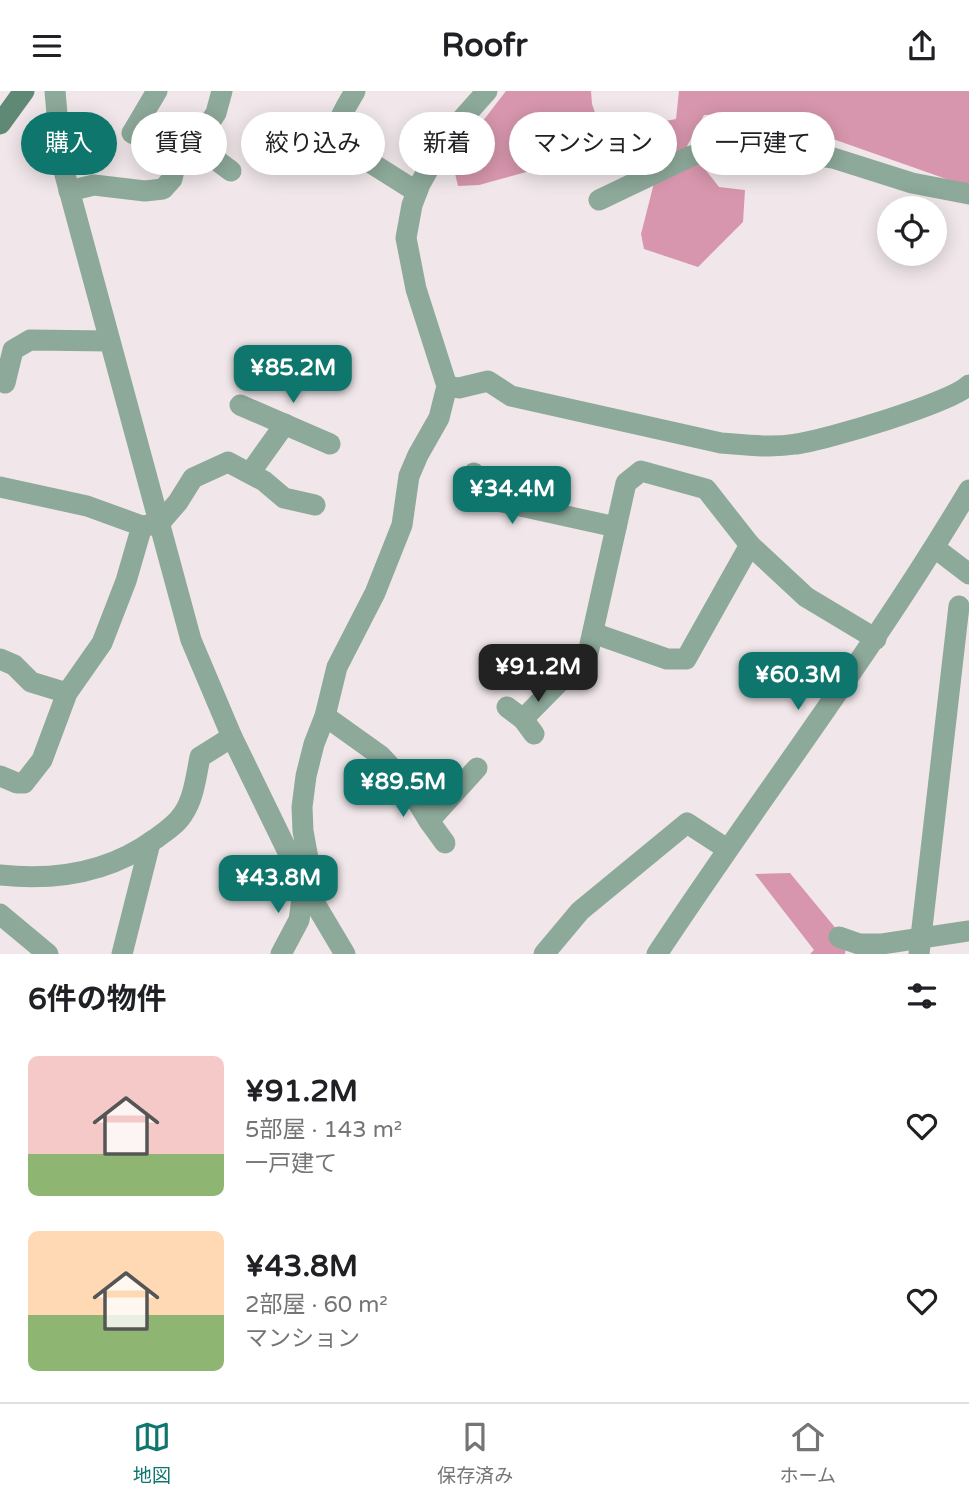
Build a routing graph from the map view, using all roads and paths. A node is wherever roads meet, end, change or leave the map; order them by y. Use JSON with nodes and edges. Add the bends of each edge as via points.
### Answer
{"nodes":[{"id":1,"x":24,"y":91,"type":"edge"},
{"id":2,"x":55,"y":91,"type":"edge"},
{"id":3,"x":157,"y":91,"type":"edge"},
{"id":4,"x":222,"y":91,"type":"edge"},
{"id":5,"x":355,"y":91,"type":"edge"},
{"id":6,"x":487,"y":91,"type":"edge"},
{"id":7,"x":144,"y":112,"type":"edge"},
{"id":8,"x":216,"y":112,"type":"edge"},
{"id":9,"x":0,"y":124,"type":"edge"},
{"id":10,"x":227,"y":168,"type":"edge"},
{"id":11,"x":231,"y":171,"type":"dead end"},
{"id":12,"x":173,"y":175,"type":"edge"},
{"id":13,"x":69,"y":191,"type":"junction"},
{"id":14,"x":417,"y":192,"type":"junction"},
{"id":15,"x":969,"y":194,"type":"edge"},
{"id":16,"x":599,"y":200,"type":"dead end"},
{"id":17,"x":109,"y":341,"type":"junction"},
{"id":18,"x":5,"y":383,"type":"dead end"},
{"id":19,"x":969,"y":385,"type":"edge"},
{"id":20,"x":447,"y":386,"type":"junction"},
{"id":21,"x":240,"y":405,"type":"dead end"},
{"id":22,"x":285,"y":424,"type":"junction"},
{"id":23,"x":330,"y":444,"type":"dead end"},
{"id":24,"x":250,"y":473,"type":"junction"},
{"id":25,"x":474,"y":473,"type":"dead end"},
{"id":26,"x":0,"y":487,"type":"edge"},
{"id":27,"x":969,"y":489,"type":"edge"},
{"id":28,"x":316,"y":505,"type":"dead end"},
{"id":29,"x":151,"y":525,"type":"junction"},
{"id":30,"x":617,"y":527,"type":"junction"},
{"id":31,"x":750,"y":545,"type":"junction"},
{"id":32,"x":935,"y":548,"type":"junction"},
{"id":33,"x":969,"y":574,"type":"edge"},
{"id":34,"x":959,"y":606,"type":"dead end"},
{"id":35,"x":593,"y":633,"type":"junction"},
{"id":36,"x":876,"y":639,"type":"junction"},
{"id":37,"x":0,"y":659,"type":"edge"},
{"id":38,"x":67,"y":693,"type":"junction"},
{"id":39,"x":325,"y":716,"type":"junction"},
{"id":40,"x":521,"y":720,"type":"dead end"},
{"id":41,"x":232,"y":737,"type":"junction"},
{"id":42,"x":477,"y":768,"type":"dead end"},
{"id":43,"x":0,"y":776,"type":"edge"},
{"id":44,"x":429,"y":821,"type":"junction"},
{"id":45,"x":150,"y":843,"type":"junction"},
{"id":46,"x":445,"y":843,"type":"dead end"},
{"id":47,"x":727,"y":849,"type":"junction"},
{"id":48,"x":0,"y":875,"type":"edge"},
{"id":49,"x":304,"y":885,"type":"junction"},
{"id":50,"x":0,"y":914,"type":"edge"},
{"id":51,"x":969,"y":931,"type":"edge"},
{"id":52,"x":839,"y":937,"type":"dead end"},
{"id":53,"x":920,"y":947,"type":"edge"},
{"id":54,"x":48,"y":954,"type":"edge"},
{"id":55,"x":122,"y":954,"type":"edge"},
{"id":56,"x":281,"y":954,"type":"edge"},
{"id":57,"x":345,"y":954,"type":"edge"},
{"id":58,"x":544,"y":954,"type":"edge"},
{"id":59,"x":657,"y":954,"type":"edge"}],
"edges":[{"from":1,"to":9,"type":"main road"},
{"from":2,"to":13,"type":"street","via":[[61,160]]},
{"from":3,"to":7,"type":"street"},
{"from":4,"to":8,"type":"street"},
{"from":5,"to":14,"type":"street","via":[[339,121],[336,135],[341,144]]},
{"from":6,"to":14,"type":"street","via":[[447,136]]},
{"from":10,"to":11,"type":"street"},
{"from":12,"to":13,"type":"street","via":[[163,189],[94,185]]},
{"from":13,"to":17,"type":"street"},
{"from":14,"to":20,"type":"street","via":[[406,238],[416,289]]},
{"from":15,"to":16,"type":"street","via":[[912,183],[833,158],[729,142]]},
{"from":17,"to":18,"type":"street","via":[[30,340],[13,350]]},
{"from":17,"to":29,"type":"street"},
{"from":19,"to":20,"type":"street","via":[[947,398],[827,437],[796,445],[755,446],[721,443],[511,396],[488,381]]},
{"from":20,"to":39,"type":"street","via":[[439,418],[409,476],[402,525],[375,593],[337,667]]},
{"from":21,"to":22,"type":"street"},
{"from":22,"to":23,"type":"street"},
{"from":22,"to":24,"type":"street"},
{"from":24,"to":28,"type":"street","via":[[284,498]]},
{"from":24,"to":29,"type":"street","via":[[228,462],[192,478],[178,502]]},
{"from":25,"to":30,"type":"street","via":[[470,495]]},
{"from":26,"to":29,"type":"street"},
{"from":27,"to":32,"type":"street"},
{"from":29,"to":38,"type":"street","via":[[102,643]]},
{"from":29,"to":41,"type":"street","via":[[191,640]]},
{"from":30,"to":31,"type":"street","via":[[626,483],[641,471],[706,489]]},
{"from":30,"to":35,"type":"street"},
{"from":31,"to":35,"type":"street","via":[[686,659],[667,659]]},
{"from":31,"to":36,"type":"street","via":[[806,597]]},
{"from":32,"to":33,"type":"street"},
{"from":32,"to":36,"type":"street"},
{"from":34,"to":53,"type":"street"},
{"from":35,"to":40,"type":"street","via":[[588,653]]},
{"from":36,"to":47,"type":"street"},
{"from":37,"to":38,"type":"street","via":[[14,665],[31,682]]},
{"from":38,"to":43,"type":"street","via":[[42,760],[24,783]]},
{"from":39,"to":44,"type":"street","via":[[381,756],[405,782]]},
{"from":39,"to":49,"type":"street","via":[[302,807],[312,875]]},
{"from":41,"to":45,"type":"street","via":[[200,757],[184,813]]},
{"from":41,"to":49,"type":"street"},
{"from":42,"to":44,"type":"street"},
{"from":44,"to":46,"type":"street"},
{"from":45,"to":48,"type":"street","via":[[116,862],[74,875]]},
{"from":45,"to":55,"type":"street"},
{"from":47,"to":58,"type":"street","via":[[687,823],[580,911]]},
{"from":47,"to":59,"type":"street"},
{"from":49,"to":56,"type":"street","via":[[299,920]]},
{"from":49,"to":57,"type":"street"},
{"from":50,"to":54,"type":"street"},
{"from":51,"to":53,"type":"street","via":[[938,934]]},
{"from":52,"to":53,"type":"street","via":[[859,944]]}]}
